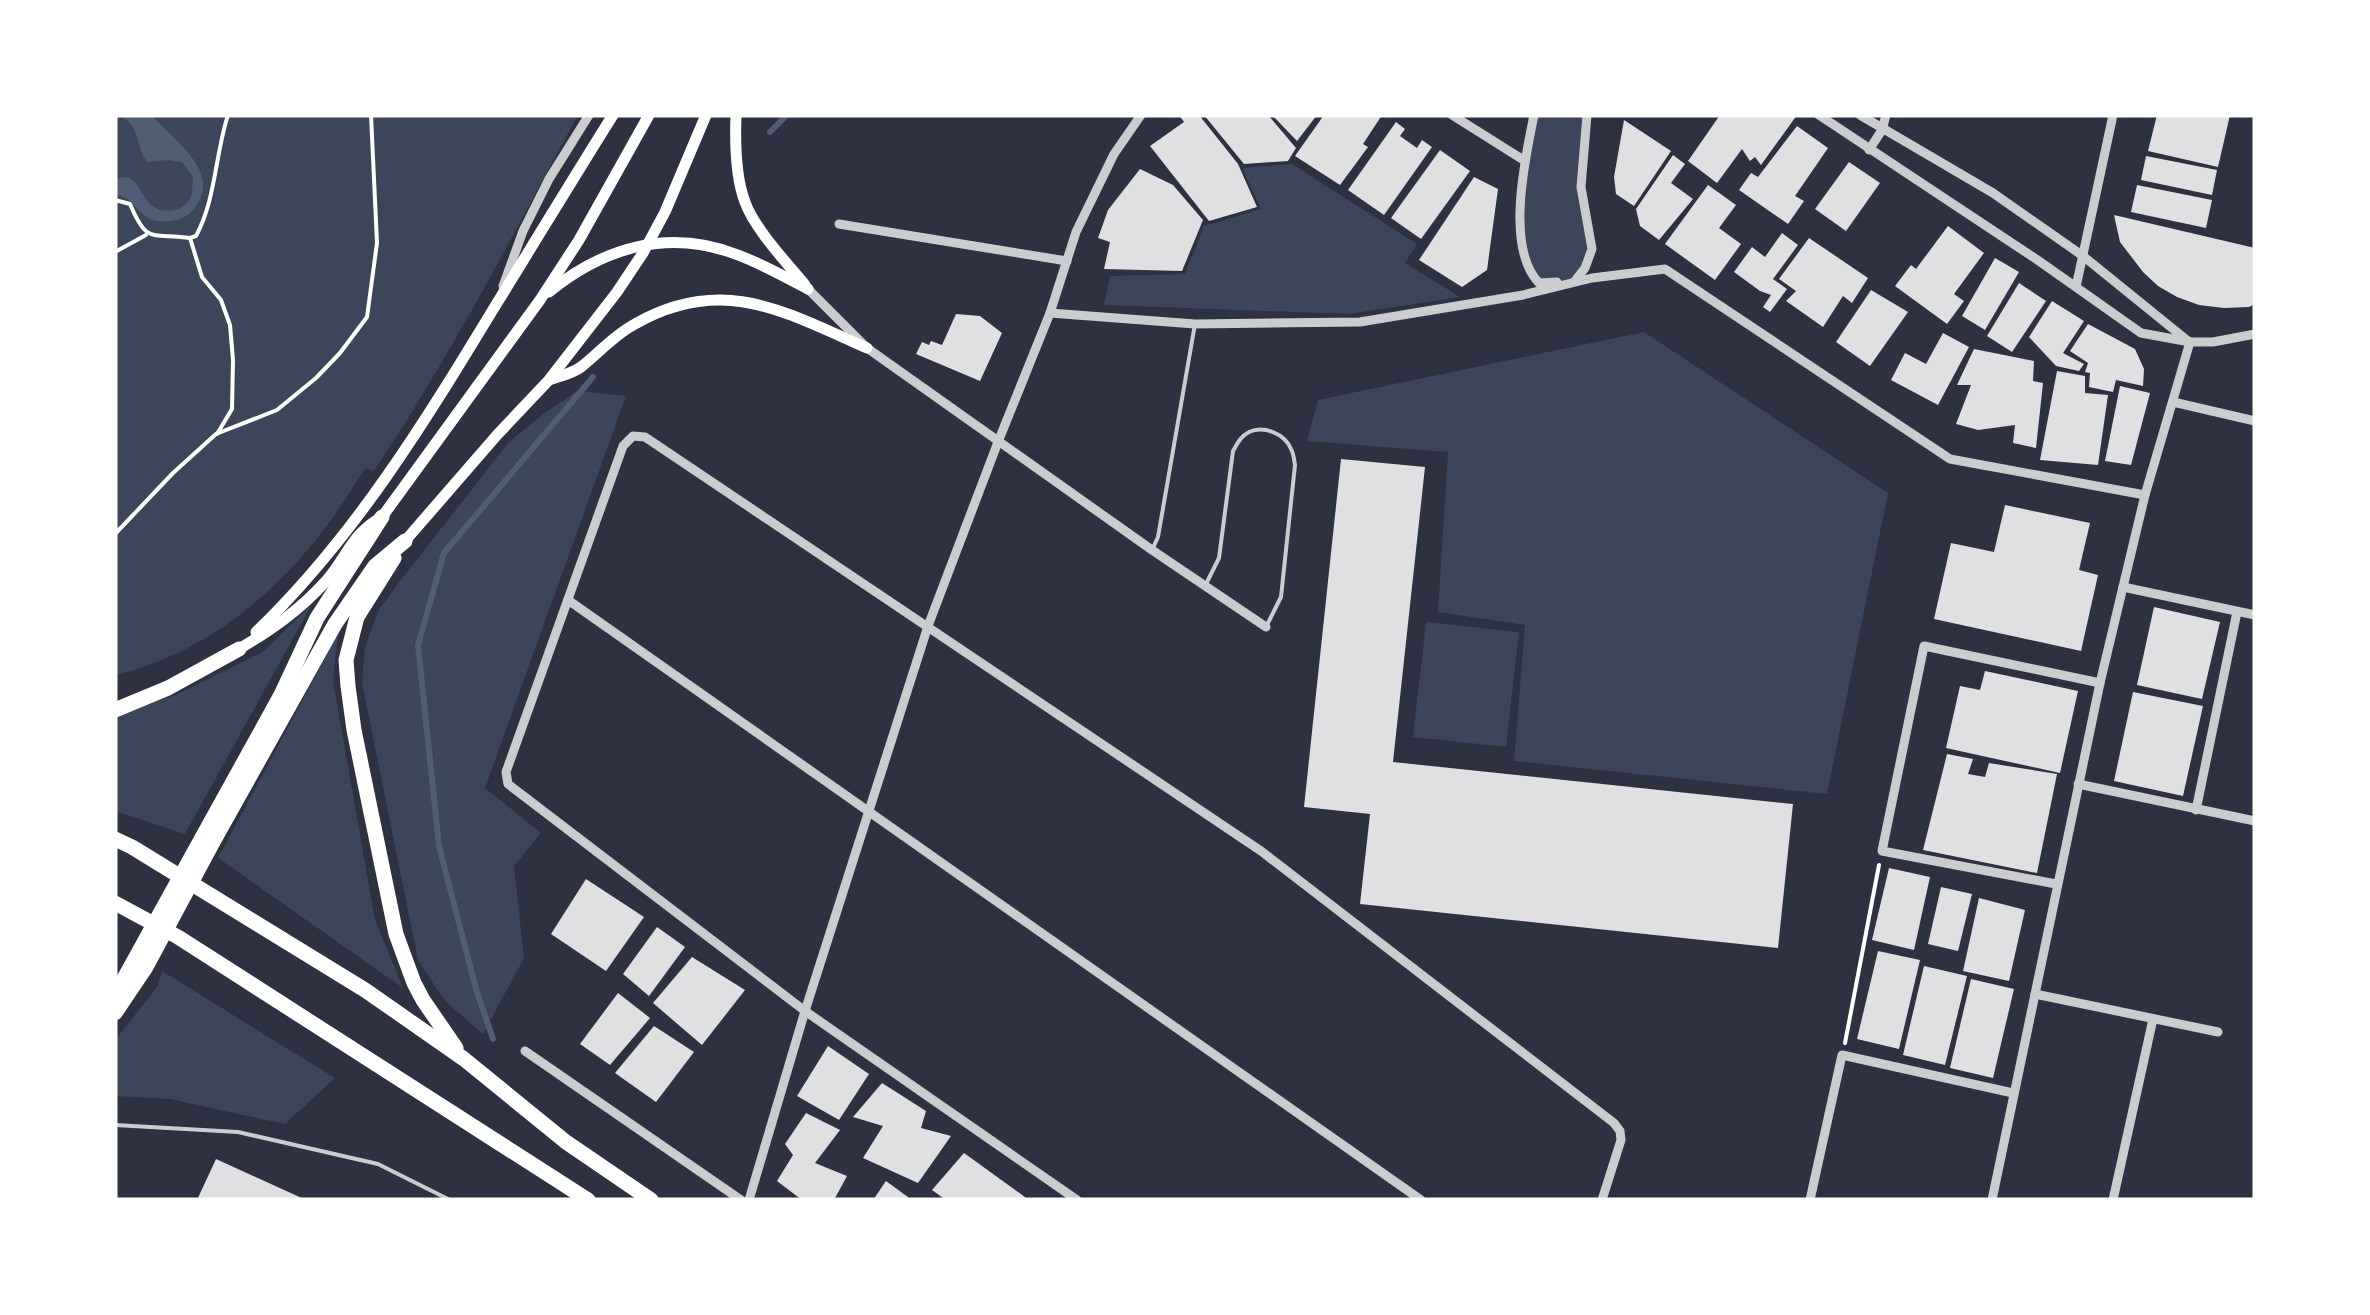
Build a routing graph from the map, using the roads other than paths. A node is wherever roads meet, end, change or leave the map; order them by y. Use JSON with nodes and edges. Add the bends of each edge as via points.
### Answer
{"nodes":[{"id":1,"x":613,"y":115,"type":"edge"},
{"id":2,"x":650,"y":115,"type":"edge"},
{"id":3,"x":706,"y":115,"type":"edge"},
{"id":4,"x":736,"y":115,"type":"edge"},
{"id":5,"x":1141,"y":115,"type":"edge"},
{"id":6,"x":1452,"y":115,"type":"edge"},
{"id":7,"x":1534,"y":115,"type":"edge"},
{"id":8,"x":1587,"y":115,"type":"edge"},
{"id":9,"x":1819,"y":115,"type":"edge"},
{"id":10,"x":1860,"y":115,"type":"edge"},
{"id":11,"x":1886,"y":115,"type":"edge"},
{"id":12,"x":2113,"y":115,"type":"edge"},
{"id":13,"x":586,"y":116,"type":"edge"},
{"id":14,"x":1882,"y":130,"type":"junction"},
{"id":15,"x":1869,"y":150,"type":"junction"},
{"id":16,"x":1524,"y":162,"type":"junction"},
{"id":17,"x":839,"y":224,"type":"dead end"},
{"id":18,"x":2083,"y":256,"type":"junction"},
{"id":19,"x":1066,"y":261,"type":"junction"},
{"id":20,"x":1575,"y":281,"type":"junction"},
{"id":21,"x":2076,"y":287,"type":"junction"},
{"id":22,"x":808,"y":289,"type":"junction"},
{"id":23,"x":540,"y":300,"type":"junction"},
{"id":24,"x":498,"y":302,"type":"junction"},
{"id":25,"x":1050,"y":313,"type":"junction"},
{"id":26,"x":1195,"y":324,"type":"junction"},
{"id":27,"x":2255,"y":334,"type":"edge"},
{"id":28,"x":2190,"y":342,"type":"junction"},
{"id":29,"x":867,"y":348,"type":"junction"},
{"id":30,"x":548,"y":381,"type":"junction"},
{"id":31,"x":2173,"y":402,"type":"junction"},
{"id":32,"x":2255,"y":421,"type":"edge"},
{"id":33,"x":998,"y":442,"type":"junction"},
{"id":34,"x":2145,"y":495,"type":"junction"},
{"id":35,"x":382,"y":518,"type":"junction"},
{"id":36,"x":405,"y":542,"type":"junction"},
{"id":37,"x":1152,"y":550,"type":"junction"},
{"id":38,"x":1204,"y":586,"type":"junction"},
{"id":39,"x":2123,"y":587,"type":"junction"},
{"id":40,"x":568,"y":600,"type":"junction"},
{"id":41,"x":2237,"y":612,"type":"junction"},
{"id":42,"x":2255,"y":615,"type":"edge"},
{"id":43,"x":928,"y":626,"type":"junction"},
{"id":44,"x":1266,"y":627,"type":"joint"},
{"id":45,"x":238,"y":649,"type":"junction"},
{"id":46,"x":2100,"y":683,"type":"junction"},
{"id":47,"x":115,"y":710,"type":"edge"},
{"id":48,"x":2078,"y":784,"type":"junction"},
{"id":49,"x":2196,"y":810,"type":"junction"},
{"id":50,"x":868,"y":812,"type":"junction"},
{"id":51,"x":2255,"y":821,"type":"edge"},
{"id":52,"x":115,"y":839,"type":"edge"},
{"id":53,"x":207,"y":840,"type":"junction"},
{"id":54,"x":2056,"y":884,"type":"junction"},
{"id":55,"x":115,"y":904,"type":"edge"},
{"id":56,"x":141,"y":962,"type":"junction"},
{"id":57,"x":2035,"y":994,"type":"junction"},
{"id":58,"x":115,"y":995,"type":"edge"},
{"id":59,"x":805,"y":1010,"type":"junction"},
{"id":60,"x":115,"y":1014,"type":"edge"},
{"id":61,"x":2153,"y":1019,"type":"junction"},
{"id":62,"x":2218,"y":1032,"type":"dead end"},
{"id":63,"x":526,"y":1052,"type":"dead end"},
{"id":64,"x":464,"y":1059,"type":"junction"},
{"id":65,"x":2013,"y":1094,"type":"junction"},
{"id":66,"x":115,"y":1126,"type":"edge"},
{"id":67,"x":450,"y":1200,"type":"edge"},
{"id":68,"x":588,"y":1200,"type":"edge"},
{"id":69,"x":651,"y":1200,"type":"edge"},
{"id":70,"x":741,"y":1200,"type":"edge"},
{"id":71,"x":749,"y":1200,"type":"edge"},
{"id":72,"x":1077,"y":1200,"type":"edge"},
{"id":73,"x":1421,"y":1200,"type":"edge"},
{"id":74,"x":1602,"y":1200,"type":"edge"},
{"id":75,"x":1810,"y":1200,"type":"edge"},
{"id":76,"x":1992,"y":1200,"type":"edge"},
{"id":77,"x":2113,"y":1200,"type":"edge"}],
"edges":[{"from":1,"to":24,"type":"main road"},
{"from":2,"to":23,"type":"main road"},
{"from":3,"to":30,"type":"main road","via":[[643,253]]},
{"from":4,"to":22,"type":"main road","via":[[744,200]]},
{"from":5,"to":19,"type":"street","via":[[1099,182]]},
{"from":6,"to":16,"type":"street"},
{"from":7,"to":16,"type":"street"},
{"from":8,"to":20,"type":"street","via":[[1581,187],[1592,249]]},
{"from":9,"to":15,"type":"street"},
{"from":10,"to":14,"type":"street"},
{"from":11,"to":14,"type":"street"},
{"from":12,"to":18,"type":"street"},
{"from":13,"to":24,"type":"street","via":[[529,220]]},
{"from":14,"to":15,"type":"street"},
{"from":14,"to":18,"type":"street"},
{"from":15,"to":21,"type":"street"},
{"from":16,"to":20,"type":"street","via":[[1520,234],[1527,268],[1539,283]]},
{"from":17,"to":19,"type":"street"},
{"from":18,"to":21,"type":"street"},
{"from":18,"to":28,"type":"street"},
{"from":19,"to":25,"type":"street"},
{"from":20,"to":26,"type":"street","via":[[1360,322]]},
{"from":20,"to":34,"type":"street","via":[[1664,269],[1950,459]]},
{"from":21,"to":28,"type":"street","via":[[2141,332]]},
{"from":22,"to":23,"type":"main road","via":[[734,253],[687,243],[648,244],[611,253]]},
{"from":22,"to":29,"type":"street"},
{"from":23,"to":35,"type":"main road"},
{"from":24,"to":45,"type":"main road","via":[[366,507],[308,580]]},
{"from":25,"to":26,"type":"street"},
{"from":25,"to":33,"type":"street"},
{"from":26,"to":37,"type":"lane"},
{"from":27,"to":28,"type":"street"},
{"from":28,"to":31,"type":"street"},
{"from":29,"to":30,"type":"main road","via":[[777,308],[717,300],[682,304],[642,320],[579,369]]},
{"from":29,"to":33,"type":"street"},
{"from":30,"to":36,"type":"main road"},
{"from":31,"to":32,"type":"street"},
{"from":31,"to":34,"type":"street"},
{"from":33,"to":37,"type":"street"},
{"from":33,"to":43,"type":"street"},
{"from":34,"to":39,"type":"street"},
{"from":35,"to":45,"type":"main road","via":[[364,526],[307,602]]},
{"from":35,"to":53,"type":"highway","via":[[318,618]]},
{"from":36,"to":53,"type":"highway","via":[[375,566],[335,624]]},
{"from":36,"to":64,"type":"highway","via":[[357,617],[346,660],[348,686],[396,934],[423,1000]]},
{"from":37,"to":38,"type":"street"},
{"from":38,"to":44,"type":"street"},
{"from":38,"to":44,"type":"lane","via":[[1219,558],[1233,452],[1250,431],[1279,434],[1295,466],[1282,596]]},
{"from":39,"to":41,"type":"street"},
{"from":39,"to":46,"type":"street"},
{"from":40,"to":43,"type":"street","via":[[623,446],[633,436],[646,437]]},
{"from":40,"to":50,"type":"street"},
{"from":40,"to":59,"type":"street","via":[[506,772],[508,784]]},
{"from":41,"to":42,"type":"street"},
{"from":41,"to":49,"type":"street"},
{"from":43,"to":50,"type":"street"},
{"from":43,"to":74,"type":"street","via":[[1260,851],[1614,1122],[1621,1140]]},
{"from":45,"to":47,"type":"highway"},
{"from":46,"to":48,"type":"street"},
{"from":46,"to":54,"type":"street","via":[[1924,646],[1882,851]]},
{"from":48,"to":49,"type":"street"},
{"from":48,"to":54,"type":"street"},
{"from":49,"to":51,"type":"street"},
{"from":50,"to":59,"type":"street"},
{"from":50,"to":73,"type":"street"},
{"from":52,"to":64,"type":"highway","via":[[365,990]]},
{"from":53,"to":56,"type":"highway"},
{"from":54,"to":57,"type":"street"},
{"from":55,"to":68,"type":"highway","via":[[194,946]]},
{"from":56,"to":58,"type":"highway"},
{"from":56,"to":60,"type":"highway"},
{"from":57,"to":61,"type":"street"},
{"from":57,"to":65,"type":"street"},
{"from":59,"to":71,"type":"street"},
{"from":59,"to":72,"type":"street"},
{"from":61,"to":62,"type":"street"},
{"from":61,"to":77,"type":"street"},
{"from":63,"to":70,"type":"street"},
{"from":64,"to":69,"type":"highway"},
{"from":65,"to":75,"type":"street","via":[[1842,1055]]},
{"from":65,"to":76,"type":"street"},
{"from":66,"to":67,"type":"lane","via":[[238,1132],[378,1164]]}]}
